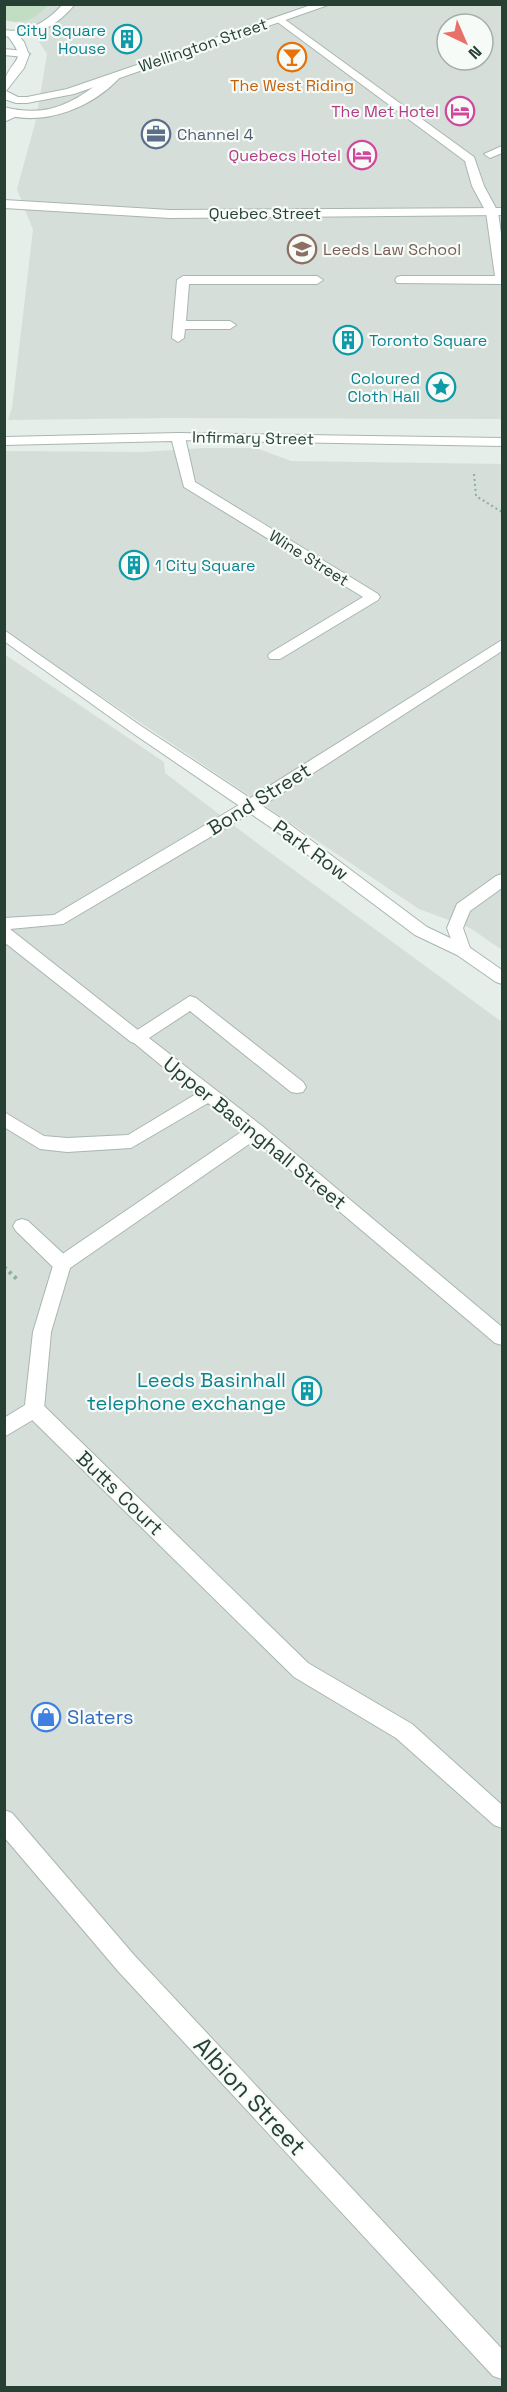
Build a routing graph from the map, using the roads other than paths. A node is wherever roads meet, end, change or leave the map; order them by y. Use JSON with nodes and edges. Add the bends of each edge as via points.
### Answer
{"nodes":[{"id":1,"x":70,"y":4,"type":"edge"},
{"id":2,"x":326,"y":4,"type":"edge"},
{"id":3,"x":280,"y":19,"type":"junction"},
{"id":4,"x":8,"y":34,"type":"edge"},
{"id":5,"x":4,"y":51,"type":"edge"},
{"id":6,"x":24,"y":54,"type":"junction"},
{"id":7,"x":115,"y":76,"type":"junction"},
{"id":8,"x":5,"y":94,"type":"edge"},
{"id":9,"x":7,"y":115,"type":"edge"},
{"id":10,"x":502,"y":150,"type":"edge"},
{"id":11,"x":490,"y":154,"type":"dead end"},
{"id":12,"x":4,"y":204,"type":"edge"},
{"id":13,"x":497,"y":212,"type":"edge"},
{"id":14,"x":502,"y":279,"type":"edge"},
{"id":15,"x":316,"y":280,"type":"dead end"},
{"id":16,"x":401,"y":280,"type":"dead end"},
{"id":17,"x":179,"y":325,"type":"junction"},
{"id":18,"x":230,"y":325,"type":"dead end"},
{"id":19,"x":178,"y":338,"type":"dead end"},
{"id":20,"x":178,"y":437,"type":"junction"},
{"id":21,"x":4,"y":441,"type":"edge"},
{"id":22,"x":502,"y":442,"type":"edge"},
{"id":23,"x":4,"y":634,"type":"edge"},
{"id":24,"x":502,"y":645,"type":"edge"},
{"id":25,"x":275,"y":656,"type":"dead end"},
{"id":26,"x":250,"y":806,"type":"junction"},
{"id":27,"x":502,"y":880,"type":"edge"},
{"id":28,"x":4,"y":924,"type":"edge"},
{"id":29,"x":4,"y":933,"type":"edge"},
{"id":30,"x":463,"y":951,"type":"junction"},
{"id":31,"x":502,"y":978,"type":"edge"},
{"id":32,"x":137,"y":1038,"type":"junction"},
{"id":33,"x":297,"y":1087,"type":"dead end"},
{"id":34,"x":210,"y":1094,"type":"junction"},
{"id":35,"x":4,"y":1118,"type":"edge"},
{"id":36,"x":256,"y":1131,"type":"junction"},
{"id":37,"x":21,"y":1226,"type":"dead end"},
{"id":38,"x":62,"y":1264,"type":"junction"},
{"id":39,"x":502,"y":1338,"type":"edge"},
{"id":40,"x":34,"y":1409,"type":"junction"},
{"id":41,"x":4,"y":1429,"type":"edge"},
{"id":42,"x":502,"y":1818,"type":"edge"},
{"id":43,"x":4,"y":1820,"type":"edge"},
{"id":44,"x":502,"y":2367,"type":"edge"}],
"edges":[{"from":1,"to":4,"type":"street","via":[[42,27]]},
{"from":2,"to":3,"type":"street","name":"Wellington Street"},
{"from":3,"to":7,"type":"street","name":"Wellington Street"},
{"from":3,"to":13,"type":"street","via":[[470,159],[478,186]]},
{"from":4,"to":6,"type":"street","via":[[22,44]]},
{"from":5,"to":6,"type":"street"},
{"from":6,"to":8,"type":"street"},
{"from":7,"to":8,"type":"street","name":"Wellington Street","via":[[70,92],[27,100]]},
{"from":7,"to":9,"type":"street","name":"Wellington Street","via":[[96,94],[51,113],[32,117]]},
{"from":10,"to":11,"type":"street"},
{"from":12,"to":13,"type":"street","name":"Quebec Street","via":[[170,214]]},
{"from":13,"to":14,"type":"street"},
{"from":14,"to":16,"type":"street"},
{"from":15,"to":17,"type":"street","via":[[183,280]]},
{"from":17,"to":18,"type":"street"},
{"from":17,"to":19,"type":"street"},
{"from":20,"to":21,"type":"street","name":"Infirmary Street"},
{"from":20,"to":22,"type":"street","name":"Infirmary Street"},
{"from":20,"to":25,"type":"street","name":"Wine Street","via":[[189,484],[373,597]]},
{"from":23,"to":26,"type":"street","name":"Park Row"},
{"from":24,"to":26,"type":"street","name":"Bond Street"},
{"from":26,"to":28,"type":"street","name":"Bond Street","via":[[57,920]]},
{"from":26,"to":30,"type":"street","name":"Park Row","via":[[421,931]]},
{"from":27,"to":30,"type":"street","via":[[463,908],[455,928]]},
{"from":29,"to":32,"type":"street","name":"Upper Basinghall Street"},
{"from":30,"to":31,"type":"street","name":"Park Row"},
{"from":32,"to":33,"type":"street","via":[[190,1002]]},
{"from":32,"to":34,"type":"street","name":"Upper Basinghall Street"},
{"from":34,"to":35,"type":"street","via":[[131,1141],[67,1145],[40,1142]]},
{"from":34,"to":36,"type":"street","name":"Upper Basinghall Street"},
{"from":36,"to":38,"type":"street"},
{"from":36,"to":39,"type":"street","name":"Upper Basinghall Street"},
{"from":37,"to":38,"type":"street"},
{"from":38,"to":40,"type":"street","via":[[42,1332]]},
{"from":40,"to":41,"type":"street"},
{"from":40,"to":42,"type":"street","name":"Butts Court","via":[[301,1670],[404,1731]]},
{"from":43,"to":44,"type":"street","name":"Albion Street","via":[[126,1963]]}]}
